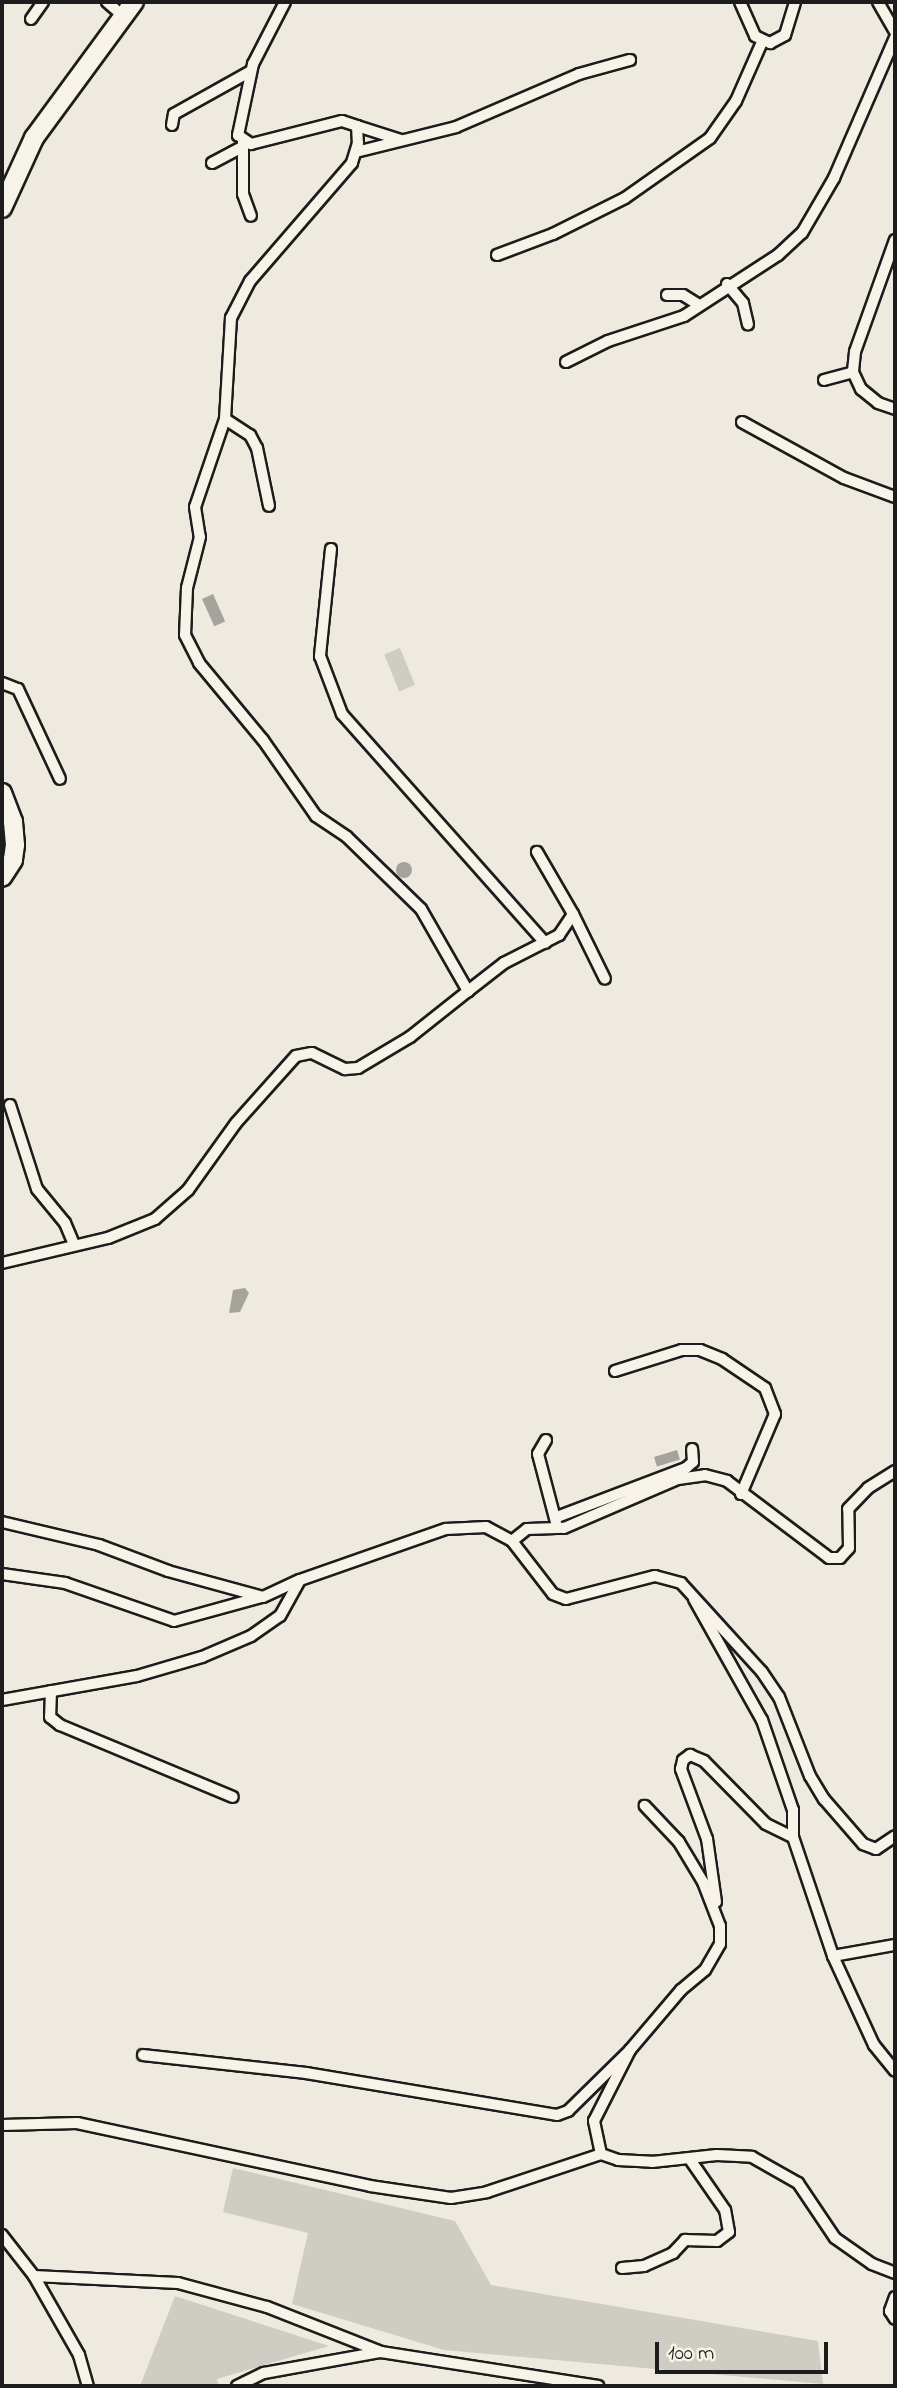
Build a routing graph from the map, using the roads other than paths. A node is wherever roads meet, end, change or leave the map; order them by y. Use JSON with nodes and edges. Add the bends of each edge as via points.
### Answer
{"nodes":[{"id":1,"x":43,"y":2,"type":"edge"},
{"id":2,"x":107,"y":2,"type":"edge"},
{"id":3,"x":285,"y":2,"type":"edge"},
{"id":4,"x":740,"y":2,"type":"edge"},
{"id":5,"x":795,"y":2,"type":"edge"},
{"id":6,"x":878,"y":2,"type":"edge"},
{"id":7,"x":129,"y":9,"type":"edge"},
{"id":8,"x":31,"y":19,"type":"dead end"},
{"id":9,"x":895,"y":31,"type":"edge"},
{"id":10,"x":895,"y":38,"type":"edge"},
{"id":11,"x":762,"y":42,"type":"junction"},
{"id":12,"x":630,"y":60,"type":"dead end"},
{"id":13,"x":251,"y":71,"type":"junction"},
{"id":14,"x":172,"y":125,"type":"dead end"},
{"id":15,"x":356,"y":126,"type":"junction"},
{"id":16,"x":401,"y":140,"type":"junction"},
{"id":17,"x":242,"y":145,"type":"junction"},
{"id":18,"x":356,"y":152,"type":"junction"},
{"id":19,"x":212,"y":163,"type":"dead end"},
{"id":20,"x":2,"y":208,"type":"edge"},
{"id":21,"x":251,"y":216,"type":"dead end"},
{"id":22,"x":895,"y":240,"type":"edge"},
{"id":23,"x":497,"y":255,"type":"dead end"},
{"id":24,"x":727,"y":284,"type":"junction"},
{"id":25,"x":667,"y":295,"type":"dead end"},
{"id":26,"x":699,"y":305,"type":"junction"},
{"id":27,"x":748,"y":324,"type":"dead end"},
{"id":28,"x":566,"y":362,"type":"dead end"},
{"id":29,"x":853,"y":372,"type":"junction"},
{"id":30,"x":824,"y":380,"type":"dead end"},
{"id":31,"x":895,"y":409,"type":"edge"},
{"id":32,"x":225,"y":419,"type":"junction"},
{"id":33,"x":742,"y":422,"type":"dead end"},
{"id":34,"x":895,"y":498,"type":"edge"},
{"id":35,"x":269,"y":506,"type":"dead end"},
{"id":36,"x":331,"y":549,"type":"dead end"},
{"id":37,"x":2,"y":683,"type":"edge"},
{"id":38,"x":60,"y":779,"type":"dead end"},
{"id":39,"x":2,"y":793,"type":"edge"},
{"id":40,"x":537,"y":852,"type":"dead end"},
{"id":41,"x":2,"y":877,"type":"edge"},
{"id":42,"x":572,"y":914,"type":"junction"},
{"id":43,"x":545,"y":943,"type":"junction"},
{"id":44,"x":605,"y":979,"type":"dead end"},
{"id":45,"x":468,"y":991,"type":"junction"},
{"id":46,"x":10,"y":1105,"type":"dead end"},
{"id":47,"x":74,"y":1244,"type":"junction"},
{"id":48,"x":2,"y":1263,"type":"edge"},
{"id":49,"x":615,"y":1371,"type":"dead end"},
{"id":50,"x":546,"y":1440,"type":"dead end"},
{"id":51,"x":692,"y":1449,"type":"dead end"},
{"id":52,"x":895,"y":1471,"type":"edge"},
{"id":53,"x":741,"y":1494,"type":"junction"},
{"id":54,"x":557,"y":1517,"type":"junction"},
{"id":55,"x":2,"y":1522,"type":"edge"},
{"id":56,"x":548,"y":1528,"type":"junction"},
{"id":57,"x":512,"y":1541,"type":"junction"},
{"id":58,"x":2,"y":1574,"type":"edge"},
{"id":59,"x":299,"y":1580,"type":"junction"},
{"id":60,"x":693,"y":1596,"type":"junction"},
{"id":61,"x":263,"y":1597,"type":"junction"},
{"id":62,"x":51,"y":1691,"type":"junction"},
{"id":63,"x":2,"y":1700,"type":"edge"},
{"id":64,"x":233,"y":1797,"type":"dead end"},
{"id":65,"x":645,"y":1806,"type":"dead end"},
{"id":66,"x":895,"y":1836,"type":"edge"},
{"id":67,"x":793,"y":1837,"type":"junction"},
{"id":68,"x":720,"y":1926,"type":"junction"},
{"id":69,"x":895,"y":1945,"type":"edge"},
{"id":70,"x":832,"y":1956,"type":"junction"},
{"id":71,"x":630,"y":2050,"type":"junction"},
{"id":72,"x":143,"y":2055,"type":"dead end"},
{"id":73,"x":895,"y":2071,"type":"edge"},
{"id":74,"x":2,"y":2125,"type":"edge"},
{"id":75,"x":601,"y":2154,"type":"junction"},
{"id":76,"x":689,"y":2158,"type":"junction"},
{"id":77,"x":2,"y":2235,"type":"edge"},
{"id":78,"x":622,"y":2268,"type":"dead end"},
{"id":79,"x":895,"y":2273,"type":"edge"},
{"id":80,"x":34,"y":2276,"type":"junction"},
{"id":81,"x":895,"y":2297,"type":"edge"},
{"id":82,"x":895,"y":2319,"type":"edge"},
{"id":83,"x":380,"y":2352,"type":"junction"},
{"id":84,"x":88,"y":2386,"type":"edge"},
{"id":85,"x":237,"y":2386,"type":"edge"},
{"id":86,"x":598,"y":2386,"type":"edge"}],
"edges":[{"from":1,"to":8,"type":"street"},
{"from":2,"to":7,"type":"street"},
{"from":3,"to":13,"type":"street"},
{"from":4,"to":11,"type":"street"},
{"from":5,"to":11,"type":"street","via":[[785,35]]},
{"from":6,"to":9,"type":"street"},
{"from":7,"to":20,"type":"main road","via":[[34,138]]},
{"from":10,"to":24,"type":"street","via":[[834,178],[802,233],[778,255]]},
{"from":11,"to":23,"type":"street","via":[[736,102],[710,138],[625,198],[554,234]]},
{"from":12,"to":16,"type":"street","via":[[579,74],[456,127]]},
{"from":13,"to":14,"type":"street","via":[[174,114]]},
{"from":13,"to":17,"type":"street","via":[[237,127]]},
{"from":15,"to":16,"type":"street"},
{"from":15,"to":17,"type":"street","via":[[331,120]]},
{"from":15,"to":18,"type":"street"},
{"from":16,"to":18,"type":"street"},
{"from":17,"to":19,"type":"street"},
{"from":17,"to":21,"type":"street","via":[[244,205]]},
{"from":18,"to":32,"type":"street","via":[[352,163],[250,281],[235,307]]},
{"from":22,"to":29,"type":"street","via":[[858,342]]},
{"from":24,"to":26,"type":"street"},
{"from":24,"to":27,"type":"street","via":[[743,303]]},
{"from":25,"to":26,"type":"street","via":[[683,295]]},
{"from":26,"to":28,"type":"street","via":[[684,316],[608,341]]},
{"from":29,"to":30,"type":"street"},
{"from":29,"to":31,"type":"street","via":[[861,389]]},
{"from":32,"to":35,"type":"street","via":[[250,435],[257,448]]},
{"from":32,"to":45,"type":"street","via":[[195,507],[200,537],[187,589],[185,635],[189,649],[316,816],[347,837],[421,909]]},
{"from":33,"to":34,"type":"street","via":[[844,478]]},
{"from":36,"to":43,"type":"street","via":[[320,656],[342,714]]},
{"from":37,"to":38,"type":"street","via":[[19,689]]},
{"from":39,"to":41,"type":"main road","via":[[15,845],[13,860]]},
{"from":40,"to":42,"type":"street"},
{"from":42,"to":43,"type":"street","via":[[559,935]]},
{"from":42,"to":44,"type":"street"},
{"from":43,"to":45,"type":"street","via":[[504,963]]},
{"from":45,"to":47,"type":"street","via":[[410,1037],[358,1068],[345,1069],[312,1053],[296,1056],[236,1123],[177,1202],[143,1225]]},
{"from":46,"to":47,"type":"street","via":[[37,1189],[65,1223]]},
{"from":47,"to":48,"type":"street"},
{"from":49,"to":53,"type":"street","via":[[682,1350],[700,1350],[765,1388],[775,1414]]},
{"from":50,"to":54,"type":"street","via":[[538,1454],[539,1465]]},
{"from":51,"to":54,"type":"street","via":[[693,1462],[686,1468]]},
{"from":52,"to":53,"type":"street","via":[[868,1488],[848,1509],[849,1548],[840,1558],[829,1558]]},
{"from":53,"to":56,"type":"street","via":[[716,1477],[695,1474],[564,1528]]},
{"from":54,"to":56,"type":"street"},
{"from":55,"to":61,"type":"street","via":[[99,1545],[167,1571]]},
{"from":56,"to":57,"type":"street","via":[[527,1529]]},
{"from":57,"to":59,"type":"street","via":[[486,1527],[446,1529]]},
{"from":57,"to":60,"type":"street","via":[[548,1588],[566,1599],[655,1576],[681,1583]]},
{"from":58,"to":61,"type":"street","via":[[65,1583],[174,1621]]},
{"from":59,"to":61,"type":"street"},
{"from":59,"to":62,"type":"street","via":[[280,1616],[230,1646],[169,1668]]},
{"from":60,"to":66,"type":"street","via":[[754,1662],[779,1697],[810,1776],[824,1799],[863,1844],[876,1849]]},
{"from":60,"to":67,"type":"street","via":[[762,1720],[793,1810]]},
{"from":62,"to":63,"type":"street"},
{"from":62,"to":64,"type":"street","via":[[50,1717],[60,1725]]},
{"from":65,"to":68,"type":"street","via":[[691,1860]]},
{"from":67,"to":68,"type":"street","via":[[766,1824],[704,1761],[690,1755],[683,1760],[681,1769],[707,1839]]},
{"from":67,"to":70,"type":"street"},
{"from":68,"to":71,"type":"street","via":[[716,1957]]},
{"from":69,"to":70,"type":"street"},
{"from":70,"to":73,"type":"street","via":[[874,2045]]},
{"from":71,"to":72,"type":"street","via":[[568,2110],[557,2115],[306,2073]]},
{"from":71,"to":75,"type":"street","via":[[594,2121]]},
{"from":74,"to":75,"type":"street","via":[[77,2123],[370,2186],[451,2198],[487,2192]]},
{"from":75,"to":76,"type":"street","via":[[618,2160]]},
{"from":76,"to":78,"type":"street","via":[[725,2210],[729,2232],[717,2241],[685,2240],[673,2253],[645,2266]]},
{"from":76,"to":79,"type":"street","via":[[752,2157],[781,2170],[798,2183],[835,2238],[872,2264]]},
{"from":77,"to":80,"type":"street"},
{"from":80,"to":83,"type":"street","via":[[107,2276],[197,2286],[267,2306]]},
{"from":80,"to":84,"type":"street","via":[[79,2355]]},
{"from":81,"to":82,"type":"street","via":[[890,2311]]},
{"from":83,"to":85,"type":"street","via":[[264,2373]]},
{"from":83,"to":86,"type":"street"}]}
